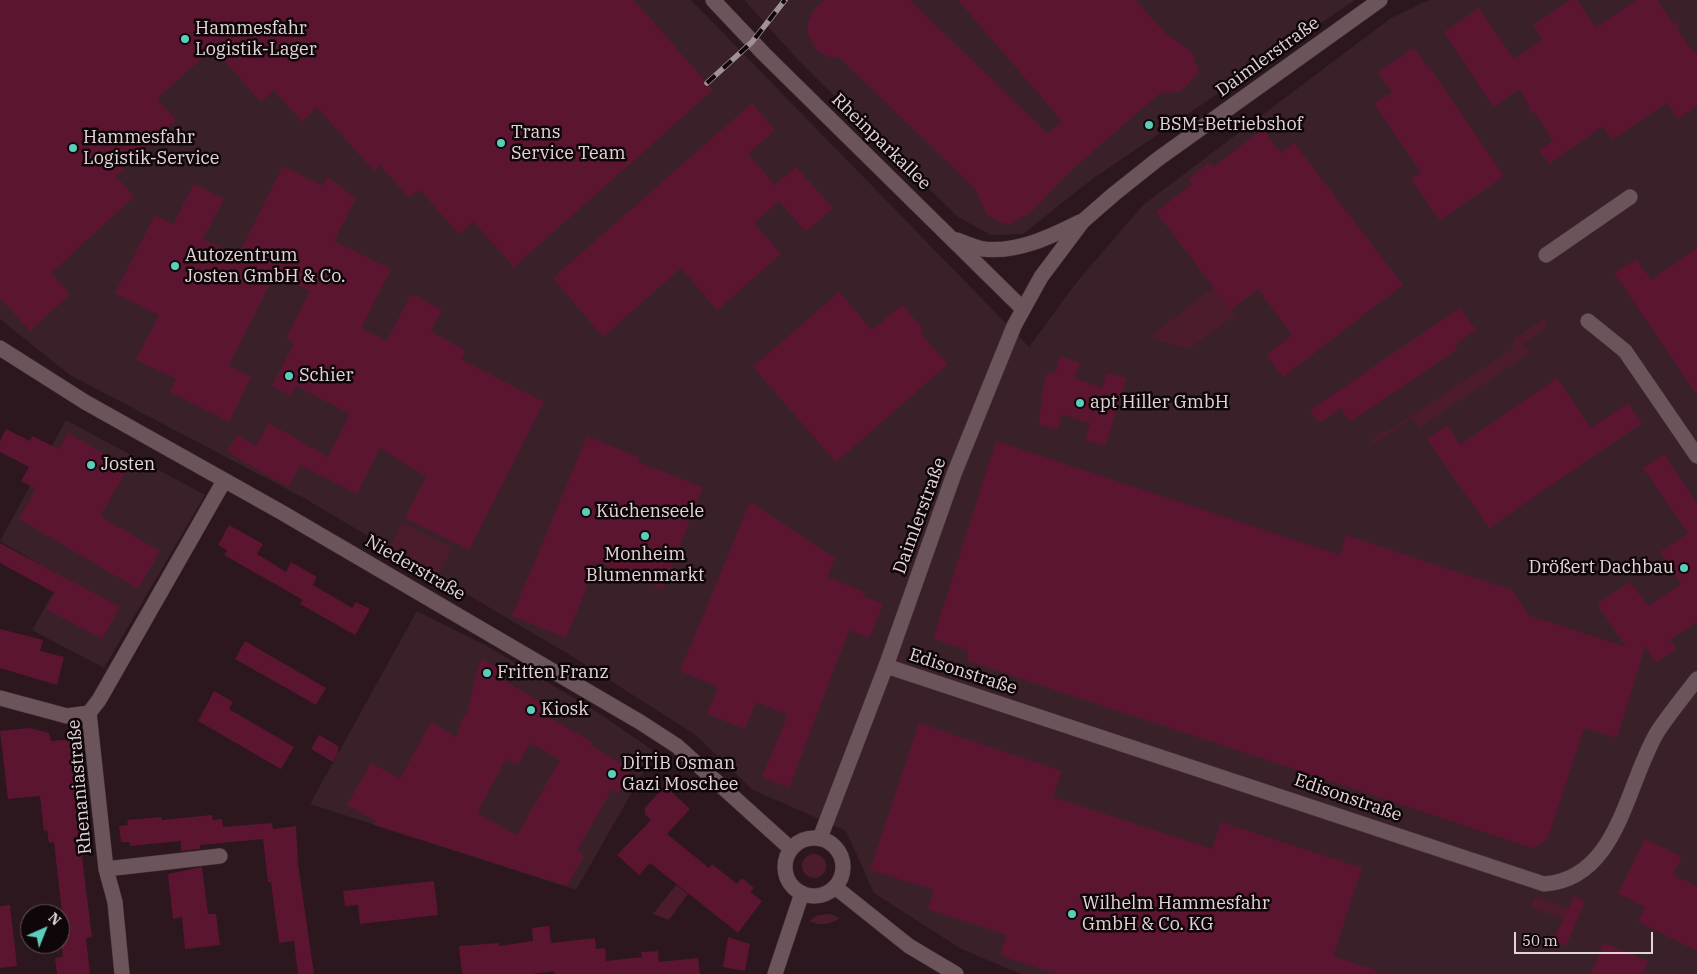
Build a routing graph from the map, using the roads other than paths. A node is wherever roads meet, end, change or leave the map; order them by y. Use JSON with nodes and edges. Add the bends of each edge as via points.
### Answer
{"nodes":[{"id":1,"x":713,"y":0,"type":"edge"},
{"id":2,"x":1380,"y":0,"type":"edge"},
{"id":3,"x":1630,"y":197,"type":"dead end"},
{"id":4,"x":1083,"y":220,"type":"junction"},
{"id":5,"x":952,"y":238,"type":"junction"},
{"id":6,"x":1546,"y":255,"type":"dead end"},
{"id":7,"x":1023,"y":309,"type":"junction"},
{"id":8,"x":1588,"y":321,"type":"dead end"},
{"id":9,"x":0,"y":348,"type":"edge"},
{"id":10,"x":1697,"y":456,"type":"edge"},
{"id":11,"x":224,"y":481,"type":"junction"},
{"id":12,"x":886,"y":666,"type":"junction"},
{"id":13,"x":1697,"y":679,"type":"edge"},
{"id":14,"x":0,"y":698,"type":"edge"},
{"id":15,"x":89,"y":713,"type":"junction"},
{"id":16,"x":820,"y":838,"type":"junction"},
{"id":17,"x":791,"y":849,"type":"junction"},
{"id":18,"x":220,"y":856,"type":"dead end"},
{"id":19,"x":106,"y":869,"type":"junction"},
{"id":20,"x":835,"y":887,"type":"junction"},
{"id":21,"x":802,"y":893,"type":"junction"},
{"id":22,"x":122,"y":974,"type":"edge"},
{"id":23,"x":775,"y":974,"type":"edge"},
{"id":24,"x":956,"y":974,"type":"edge"}],
"edges":[{"from":1,"to":5,"type":"street","name":"Rheinparkallee"},
{"from":2,"to":4,"type":"street","name":"Daimlerstraße","via":[[1158,159]]},
{"from":3,"to":6,"type":"street"},
{"from":4,"to":5,"type":"street","name":"Daimlerstraße","via":[[1046,238],[1006,249],[982,249]]},
{"from":4,"to":7,"type":"street","name":"Daimlerstraße","via":[[1041,277]]},
{"from":5,"to":7,"type":"street","name":"Rheinparkallee"},
{"from":7,"to":12,"type":"street","name":"Daimlerstraße","via":[[954,474]]},
{"from":8,"to":10,"type":"street","via":[[1625,351]]},
{"from":9,"to":11,"type":"street","name":"Niederstraße","via":[[84,402]]},
{"from":11,"to":15,"type":"street","name":"Rhenaniastraße"},
{"from":11,"to":17,"type":"street","name":"Niederstraße","via":[[677,746]]},
{"from":12,"to":13,"type":"street","name":"Edisonstraße","via":[[1544,884],[1572,879],[1606,846],[1658,732]]},
{"from":12,"to":16,"type":"street","name":"Daimlerstraße"},
{"from":14,"to":15,"type":"street","via":[[67,716]]},
{"from":15,"to":19,"type":"street","name":"Rhenaniastraße"},
{"from":16,"to":17,"type":"street","via":[[801,841]]},
{"from":16,"to":20,"type":"street","via":[[837,849],[842,858],[841,878]]},
{"from":17,"to":21,"type":"street","via":[[787,856],[786,874],[794,889]]},
{"from":18,"to":19,"type":"street"},
{"from":19,"to":22,"type":"street","name":"Rhenaniastraße","via":[[115,902]]},
{"from":20,"to":21,"type":"street","via":[[819,896]]},
{"from":20,"to":24,"type":"street","via":[[909,946]]},
{"from":21,"to":23,"type":"street"}]}
